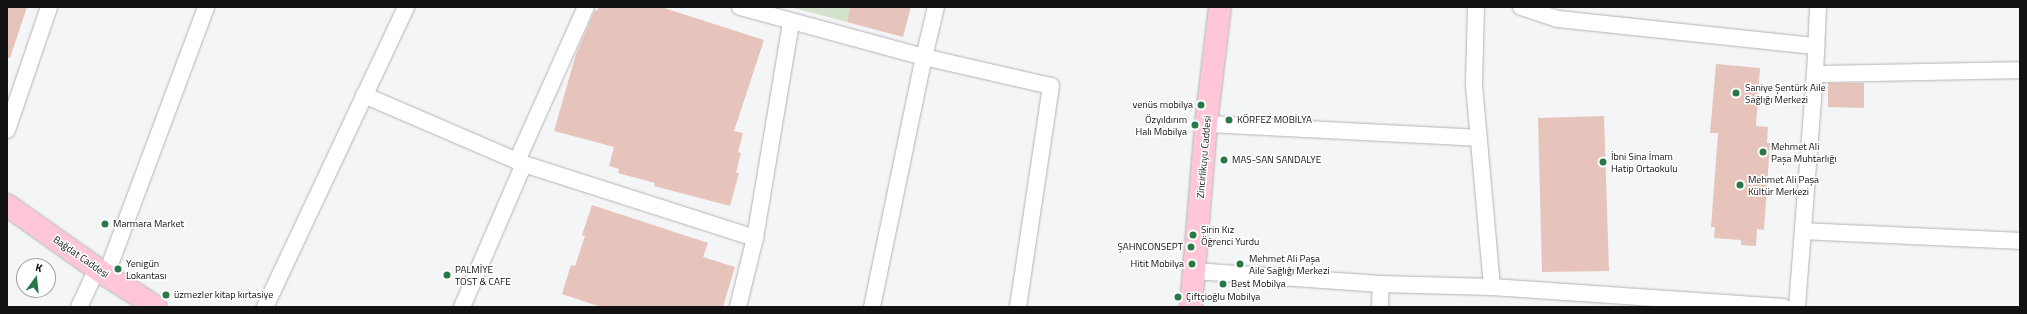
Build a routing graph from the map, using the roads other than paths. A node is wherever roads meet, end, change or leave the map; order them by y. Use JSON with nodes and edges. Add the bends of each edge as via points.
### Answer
{"nodes":[{"id":1,"x":49,"y":7,"type":"edge"},
{"id":2,"x":206,"y":7,"type":"edge"},
{"id":3,"x":406,"y":7,"type":"edge"},
{"id":4,"x":586,"y":7,"type":"edge"},
{"id":5,"x":740,"y":7,"type":"edge"},
{"id":6,"x":936,"y":7,"type":"edge"},
{"id":7,"x":1220,"y":7,"type":"edge"},
{"id":8,"x":1476,"y":7,"type":"edge"},
{"id":9,"x":1521,"y":7,"type":"edge"},
{"id":10,"x":1818,"y":7,"type":"edge"},
{"id":11,"x":781,"y":16,"type":"edge"},
{"id":12,"x":1817,"y":46,"type":"junction"},
{"id":13,"x":924,"y":57,"type":"junction"},
{"id":14,"x":2020,"y":70,"type":"edge"},
{"id":15,"x":1816,"y":74,"type":"junction"},
{"id":16,"x":364,"y":95,"type":"junction"},
{"id":17,"x":1206,"y":124,"type":"junction"},
{"id":18,"x":7,"y":130,"type":"edge"},
{"id":19,"x":1479,"y":138,"type":"junction"},
{"id":20,"x":521,"y":163,"type":"junction"},
{"id":21,"x":7,"y":205,"type":"edge"},
{"id":22,"x":1803,"y":231,"type":"junction"},
{"id":23,"x":755,"y":238,"type":"junction"},
{"id":24,"x":2020,"y":241,"type":"edge"},
{"id":25,"x":1194,"y":271,"type":"junction"},
{"id":26,"x":102,"y":272,"type":"junction"},
{"id":27,"x":1381,"y":284,"type":"junction"},
{"id":28,"x":1492,"y":287,"type":"junction"},
{"id":29,"x":1665,"y":303,"type":"edge"},
{"id":30,"x":1773,"y":306,"type":"edge"},
{"id":31,"x":79,"y":307,"type":"edge"},
{"id":32,"x":156,"y":307,"type":"edge"},
{"id":33,"x":265,"y":307,"type":"edge"},
{"id":34,"x":462,"y":307,"type":"edge"},
{"id":35,"x":738,"y":307,"type":"edge"},
{"id":36,"x":872,"y":307,"type":"edge"},
{"id":37,"x":1018,"y":307,"type":"edge"},
{"id":38,"x":1191,"y":307,"type":"edge"},
{"id":39,"x":1380,"y":307,"type":"edge"},
{"id":40,"x":1797,"y":307,"type":"edge"}],
"edges":[{"from":1,"to":18,"type":"street"},
{"from":2,"to":26,"type":"street"},
{"from":3,"to":16,"type":"street"},
{"from":4,"to":20,"type":"street"},
{"from":5,"to":11,"type":"street"},
{"from":6,"to":13,"type":"street"},
{"from":7,"to":17,"type":"main road","name":"Zincirlikuyu Caddesi"},
{"from":8,"to":19,"type":"street","via":[[1474,85]]},
{"from":9,"to":12,"type":"street","via":[[1558,19]]},
{"from":10,"to":12,"type":"street"},
{"from":11,"to":13,"type":"street"},
{"from":11,"to":23,"type":"street"},
{"from":12,"to":15,"type":"street"},
{"from":13,"to":36,"type":"street"},
{"from":13,"to":37,"type":"street","via":[[1051,86]]},
{"from":14,"to":15,"type":"street"},
{"from":15,"to":22,"type":"street"},
{"from":16,"to":20,"type":"street"},
{"from":16,"to":33,"type":"street"},
{"from":17,"to":19,"type":"street"},
{"from":17,"to":25,"type":"main road","name":"Zincirlikuyu Caddesi"},
{"from":19,"to":28,"type":"street"},
{"from":20,"to":23,"type":"street"},
{"from":20,"to":34,"type":"street"},
{"from":21,"to":26,"type":"main road","name":"Bağdat Caddesi"},
{"from":22,"to":24,"type":"street"},
{"from":22,"to":40,"type":"street"},
{"from":23,"to":35,"type":"street"},
{"from":25,"to":27,"type":"street"},
{"from":25,"to":38,"type":"main road","name":"Zincirlikuyu Caddesi"},
{"from":26,"to":31,"type":"street"},
{"from":26,"to":32,"type":"main road","name":"Bağdat Caddesi"},
{"from":27,"to":28,"type":"street"},
{"from":27,"to":39,"type":"street"},
{"from":28,"to":29,"type":"street"},
{"from":29,"to":30,"type":"street"}]}
